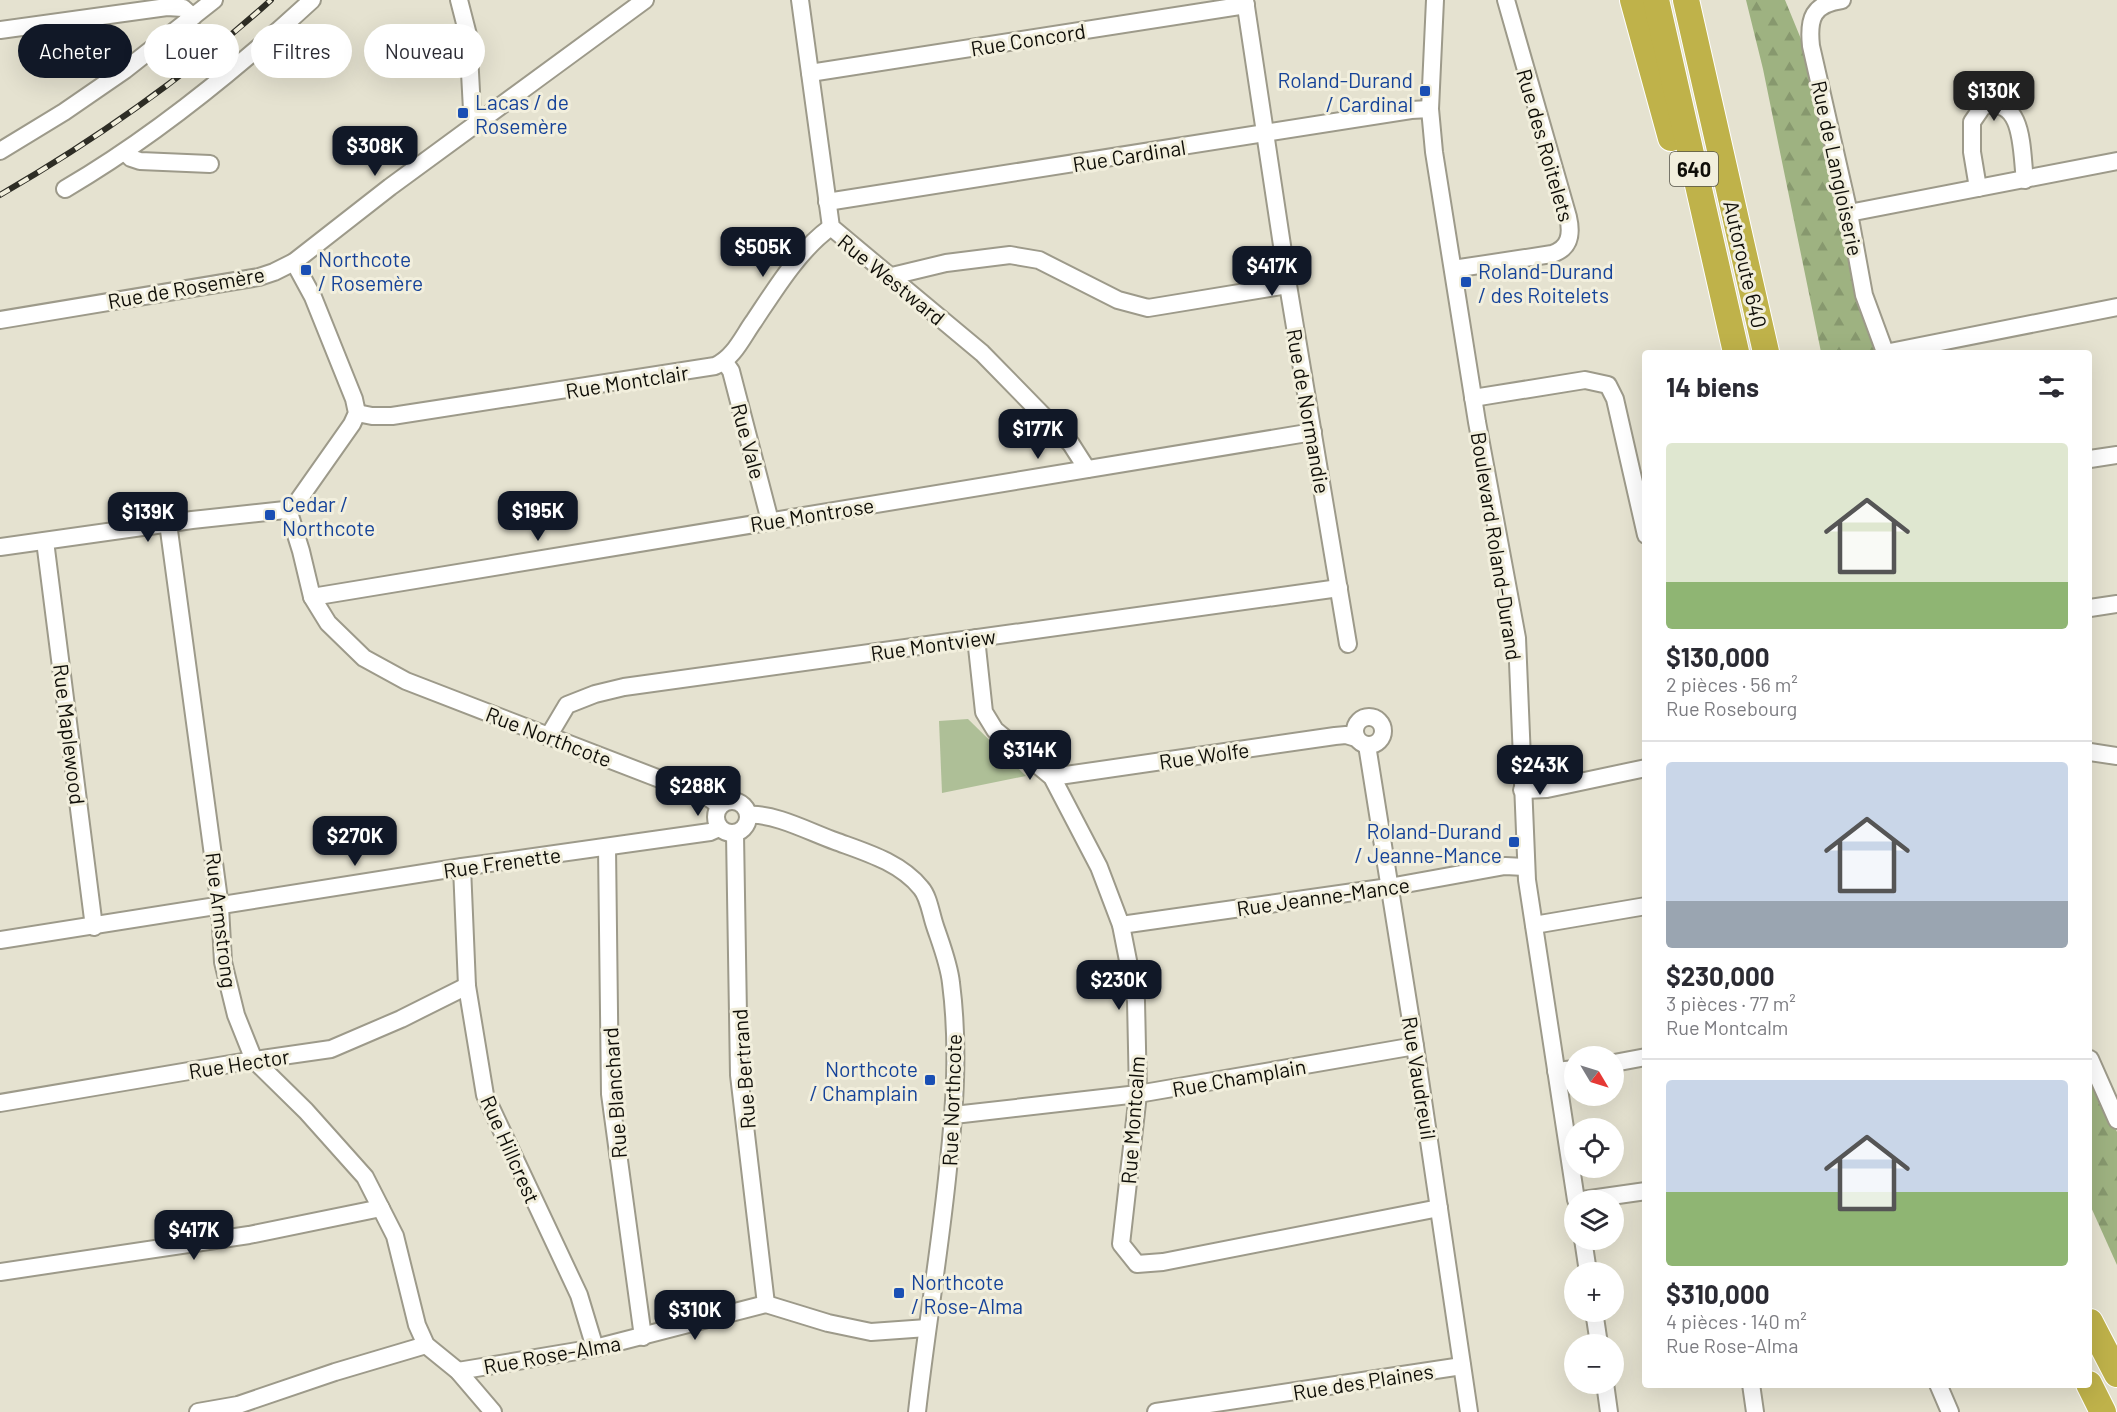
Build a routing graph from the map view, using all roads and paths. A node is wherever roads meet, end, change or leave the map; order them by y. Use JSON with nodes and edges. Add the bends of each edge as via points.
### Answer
{"nodes":[{"id":1,"x":214,"y":0,"type":"edge"},
{"id":2,"x":312,"y":0,"type":"edge"},
{"id":3,"x":459,"y":0,"type":"edge"},
{"id":4,"x":645,"y":0,"type":"edge"},
{"id":5,"x":800,"y":0,"type":"edge"},
{"id":6,"x":1435,"y":0,"type":"edge"},
{"id":7,"x":1506,"y":0,"type":"edge"},
{"id":8,"x":1633,"y":0,"type":"edge"},
{"id":9,"x":1656,"y":0,"type":"edge"},
{"id":10,"x":1686,"y":0,"type":"edge"},
{"id":11,"x":1702,"y":0,"type":"edge"},
{"id":12,"x":1842,"y":0,"type":"edge"},
{"id":13,"x":1246,"y":3,"type":"edge"},
{"id":14,"x":193,"y":17,"type":"junction"},
{"id":15,"x":0,"y":30,"type":"edge"},
{"id":16,"x":810,"y":73,"type":"junction"},
{"id":17,"x":1430,"y":109,"type":"junction"},
{"id":18,"x":480,"y":122,"type":"junction"},
{"id":19,"x":1264,"y":134,"type":"junction"},
{"id":20,"x":0,"y":151,"type":"edge"},
{"id":21,"x":125,"y":152,"type":"junction"},
{"id":22,"x":2117,"y":160,"type":"edge"},
{"id":23,"x":210,"y":164,"type":"dead end"},
{"id":24,"x":2025,"y":180,"type":"junction"},
{"id":25,"x":1978,"y":188,"type":"junction"},
{"id":26,"x":65,"y":189,"type":"dead end"},
{"id":27,"x":827,"y":202,"type":"junction"},
{"id":28,"x":1731,"y":202,"type":"junction"},
{"id":29,"x":1849,"y":213,"type":"junction"},
{"id":30,"x":831,"y":227,"type":"junction"},
{"id":31,"x":294,"y":262,"type":"junction"},
{"id":32,"x":1453,"y":269,"type":"junction"},
{"id":33,"x":892,"y":276,"type":"junction"},
{"id":34,"x":1288,"y":285,"type":"junction"},
{"id":35,"x":2117,"y":307,"type":"edge"},
{"id":36,"x":0,"y":320,"type":"edge"},
{"id":37,"x":1734,"y":346,"type":"edge"},
{"id":38,"x":1766,"y":350,"type":"edge"},
{"id":39,"x":1884,"y":350,"type":"edge"},
{"id":40,"x":1900,"y":350,"type":"edge"},
{"id":41,"x":724,"y":362,"type":"junction"},
{"id":42,"x":1473,"y":398,"type":"junction"},
{"id":43,"x":357,"y":413,"type":"junction"},
{"id":44,"x":1312,"y":432,"type":"junction"},
{"id":45,"x":2117,"y":455,"type":"edge"},
{"id":46,"x":2092,"y":459,"type":"edge"},
{"id":47,"x":1087,"y":469,"type":"junction"},
{"id":48,"x":288,"y":509,"type":"junction"},
{"id":49,"x":1642,"y":517,"type":"edge"},
{"id":50,"x":770,"y":521,"type":"junction"},
{"id":51,"x":168,"y":523,"type":"junction"},
{"id":52,"x":45,"y":541,"type":"junction"},
{"id":53,"x":0,"y":547,"type":"edge"},
{"id":54,"x":1339,"y":588,"type":"junction"},
{"id":55,"x":312,"y":597,"type":"junction"},
{"id":56,"x":2117,"y":604,"type":"edge"},
{"id":57,"x":2092,"y":608,"type":"edge"},
{"id":58,"x":976,"y":638,"type":"junction"},
{"id":59,"x":1348,"y":644,"type":"dead end"},
{"id":60,"x":548,"y":737,"type":"junction"},
{"id":61,"x":1361,"y":741,"type":"joint"},
{"id":62,"x":2092,"y":752,"type":"edge"},
{"id":63,"x":2117,"y":756,"type":"edge"},
{"id":64,"x":1642,"y":769,"type":"edge"},
{"id":65,"x":1052,"y":777,"type":"junction"},
{"id":66,"x":1522,"y":790,"type":"junction"},
{"id":67,"x":720,"y":806,"type":"junction"},
{"id":68,"x":749,"y":815,"type":"junction"},
{"id":69,"x":719,"y":828,"type":"junction"},
{"id":70,"x":735,"y":834,"type":"junction"},
{"id":71,"x":607,"y":847,"type":"junction"},
{"id":72,"x":462,"y":867,"type":"junction"},
{"id":73,"x":1525,"y":867,"type":"junction"},
{"id":74,"x":1389,"y":887,"type":"junction"},
{"id":75,"x":220,"y":907,"type":"junction"},
{"id":76,"x":1642,"y":907,"type":"edge"},
{"id":77,"x":1121,"y":925,"type":"junction"},
{"id":78,"x":1534,"y":925,"type":"junction"},
{"id":79,"x":94,"y":927,"type":"junction"},
{"id":80,"x":0,"y":940,"type":"edge"},
{"id":81,"x":467,"y":986,"type":"junction"},
{"id":82,"x":1415,"y":1046,"type":"junction"},
{"id":83,"x":1642,"y":1058,"type":"edge"},
{"id":84,"x":254,"y":1060,"type":"junction"},
{"id":85,"x":1624,"y":1061,"type":"edge"},
{"id":86,"x":2092,"y":1063,"type":"edge"},
{"id":87,"x":1564,"y":1070,"type":"edge"},
{"id":88,"x":1556,"y":1071,"type":"junction"},
{"id":89,"x":1138,"y":1094,"type":"junction"},
{"id":90,"x":0,"y":1102,"type":"edge"},
{"id":91,"x":954,"y":1115,"type":"junction"},
{"id":92,"x":2116,"y":1117,"type":"edge"},
{"id":93,"x":1574,"y":1190,"type":"edge"},
{"id":94,"x":1642,"y":1192,"type":"edge"},
{"id":95,"x":1624,"y":1194,"type":"edge"},
{"id":96,"x":381,"y":1208,"type":"junction"},
{"id":97,"x":1439,"y":1208,"type":"junction"},
{"id":98,"x":0,"y":1272,"type":"edge"},
{"id":99,"x":766,"y":1304,"type":"junction"},
{"id":100,"x":2092,"y":1326,"type":"edge"},
{"id":101,"x":927,"y":1328,"type":"junction"},
{"id":102,"x":643,"y":1337,"type":"junction"},
{"id":103,"x":426,"y":1345,"type":"junction"},
{"id":104,"x":594,"y":1348,"type":"junction"},
{"id":105,"x":1462,"y":1366,"type":"junction"},
{"id":106,"x":458,"y":1371,"type":"junction"},
{"id":107,"x":2117,"y":1374,"type":"edge"},
{"id":108,"x":1752,"y":1388,"type":"edge"},
{"id":109,"x":1940,"y":1388,"type":"edge"},
{"id":110,"x":2091,"y":1388,"type":"edge"},
{"id":111,"x":1607,"y":1394,"type":"edge"},
{"id":112,"x":198,"y":1412,"type":"edge"},
{"id":113,"x":493,"y":1412,"type":"edge"},
{"id":114,"x":916,"y":1412,"type":"edge"},
{"id":115,"x":1156,"y":1412,"type":"edge"},
{"id":116,"x":1469,"y":1412,"type":"edge"},
{"id":117,"x":1609,"y":1412,"type":"edge"},
{"id":118,"x":1755,"y":1412,"type":"edge"},
{"id":119,"x":1950,"y":1412,"type":"edge"},
{"id":120,"x":2103,"y":1412,"type":"edge"}],
"edges":[{"from":1,"to":14,"type":"street"},
{"from":2,"to":21,"type":"street","via":[[225,76]]},
{"from":3,"to":18,"type":"street","via":[[469,44],[472,110]]},
{"from":4,"to":18,"type":"street","name":"Rue de Rosemère"},
{"from":5,"to":16,"type":"street","name":"Rue Westward"},
{"from":6,"to":17,"type":"street","name":"Boulevard Roland-Durand"},
{"from":7,"to":32,"type":"street","name":"Rue des Roitelets","via":[[1570,234],[1564,247],[1552,254]]},
{"from":8,"to":37,"type":"highway"},
{"from":9,"to":37,"type":"highway","name":"Autoroute 640","number":"640"},
{"from":10,"to":28,"type":"highway","name":"Autoroute 640","number":"640"},
{"from":11,"to":28,"type":"highway"},
{"from":12,"to":29,"type":"street","name":"Rue de Langloiserie","via":[[1827,2],[1819,8],[1809,30]]},
{"from":13,"to":16,"type":"street","name":"Rue Concord"},
{"from":13,"to":19,"type":"street","name":"Rue de Normandie"},
{"from":14,"to":15,"type":"street","via":[[183,8],[166,7]]},
{"from":14,"to":20,"type":"street","via":[[111,80]]},
{"from":16,"to":27,"type":"street","name":"Rue Westward"},
{"from":17,"to":19,"type":"street","name":"Rue Cardinal"},
{"from":17,"to":32,"type":"street","name":"Boulevard Roland-Durand"},
{"from":18,"to":31,"type":"street","name":"Rue de Rosemère"},
{"from":19,"to":27,"type":"street","name":"Rue Cardinal"},
{"from":19,"to":34,"type":"street","name":"Rue de Normandie"},
{"from":21,"to":23,"type":"street","via":[[140,161]]},
{"from":21,"to":26,"type":"street"},
{"from":22,"to":24,"type":"street"},
{"from":24,"to":25,"type":"street"},
{"from":24,"to":25,"type":"street","via":[[2016,119],[2005,106],[1995,103],[1983,106],[1972,122]]},
{"from":25,"to":29,"type":"street"},
{"from":27,"to":30,"type":"street","name":"Rue Westward"},
{"from":28,"to":38,"type":"highway","name":"Autoroute 640","number":"640"},
{"from":29,"to":39,"type":"street","name":"Rue de Langloiserie","via":[[1864,295]]},
{"from":30,"to":33,"type":"street","name":"Rue Westward"},
{"from":30,"to":41,"type":"street","via":[[793,267]]},
{"from":31,"to":36,"type":"street","name":"Rue de Rosemère","via":[[259,276]]},
{"from":31,"to":43,"type":"street","via":[[325,325]]},
{"from":32,"to":42,"type":"street","name":"Boulevard Roland-Durand"},
{"from":33,"to":34,"type":"street","via":[[946,263],[1010,255],[1039,260],[1118,300],[1148,308]]},
{"from":33,"to":47,"type":"street","name":"Rue Westward","via":[[982,353],[1071,444]]},
{"from":34,"to":44,"type":"street","name":"Rue de Normandie"},
{"from":35,"to":40,"type":"street"},
{"from":41,"to":43,"type":"street","name":"Rue Montclair","via":[[711,368],[392,416]]},
{"from":41,"to":50,"type":"street","name":"Rue Vale","via":[[730,371]]},
{"from":42,"to":49,"type":"street","via":[[1585,380],[1608,385],[1615,399]]},
{"from":42,"to":66,"type":"street","name":"Boulevard Roland-Durand","via":[[1517,638]]},
{"from":43,"to":48,"type":"street","via":[[298,501]]},
{"from":44,"to":47,"type":"street","name":"Rue Montrose"},
{"from":44,"to":54,"type":"street","name":"Rue de Normandie"},
{"from":45,"to":46,"type":"street"},
{"from":47,"to":50,"type":"street","name":"Rue Montrose"},
{"from":48,"to":51,"type":"street"},
{"from":48,"to":55,"type":"street","name":"Rue Northcote"},
{"from":50,"to":55,"type":"street","name":"Rue Montrose"},
{"from":51,"to":52,"type":"street"},
{"from":51,"to":75,"type":"street","name":"Rue Armstrong"},
{"from":52,"to":53,"type":"street"},
{"from":52,"to":79,"type":"street","name":"Rue Maplewood"},
{"from":54,"to":58,"type":"street","name":"Rue Montview"},
{"from":54,"to":59,"type":"street","name":"Rue de Normandie"},
{"from":55,"to":60,"type":"street","name":"Rue Northcote","via":[[328,623],[364,658],[406,681]]},
{"from":56,"to":57,"type":"street"},
{"from":58,"to":60,"type":"street","name":"Rue Montview","via":[[624,687],[567,705]]},
{"from":58,"to":65,"type":"street","name":"Rue Montcalm","via":[[984,712],[995,730]]},
{"from":60,"to":67,"type":"street","name":"Rue Northcote","via":[[710,798]]},
{"from":61,"to":65,"type":"street","name":"Rue Wolfe","via":[[1346,735],[1335,736]]},
{"from":61,"to":74,"type":"street","name":"Rue Vaudreuil"},
{"from":62,"to":63,"type":"street"},
{"from":64,"to":66,"type":"street","via":[[1547,789]]},
{"from":65,"to":77,"type":"street","name":"Rue Montcalm","via":[[1100,867]]},
{"from":66,"to":73,"type":"street","name":"Boulevard Roland-Durand"},
{"from":67,"to":68,"type":"street","name":"Rue Northcote","via":[[737,801]]},
{"from":67,"to":69,"type":"street","via":[[715,817]]},
{"from":68,"to":70,"type":"street","via":[[748,824]]},
{"from":68,"to":91,"type":"street","name":"Rue Northcote","via":[[760,814],[871,854],[903,871],[923,890],[951,981],[957,1063]]},
{"from":69,"to":70,"type":"street"},
{"from":69,"to":71,"type":"street","name":"Rue Frenette"},
{"from":70,"to":99,"type":"street","name":"Rue Bertrand","via":[[739,1075]]},
{"from":71,"to":72,"type":"street","name":"Rue Frenette"},
{"from":71,"to":102,"type":"street","name":"Rue Blanchard","via":[[610,1094]]},
{"from":72,"to":75,"type":"street","name":"Rue Frenette"},
{"from":72,"to":81,"type":"street","name":"Rue Hillcrest"},
{"from":73,"to":74,"type":"street","name":"Rue Jeanne-Mance","via":[[1505,866]]},
{"from":73,"to":78,"type":"street","name":"Boulevard Roland-Durand"},
{"from":74,"to":77,"type":"street","name":"Rue Jeanne-Mance"},
{"from":74,"to":82,"type":"street","name":"Rue Vaudreuil"},
{"from":75,"to":79,"type":"street","name":"Rue Frenette"},
{"from":75,"to":84,"type":"street","name":"Rue Armstrong","via":[[224,962],[236,1015]]},
{"from":76,"to":78,"type":"street"},
{"from":77,"to":89,"type":"street","name":"Rue Montcalm","via":[[1136,1001]]},
{"from":78,"to":88,"type":"street","name":"Boulevard Roland-Durand"},
{"from":79,"to":80,"type":"street","name":"Rue Frenette"},
{"from":81,"to":84,"type":"street","name":"Rue Hector","via":[[331,1049]]},
{"from":81,"to":104,"type":"street","name":"Rue Hillcrest","via":[[485,1095],[579,1295]]},
{"from":82,"to":89,"type":"street","name":"Rue Champlain"},
{"from":82,"to":97,"type":"street","name":"Rue Vaudreuil"},
{"from":83,"to":85,"type":"street"},
{"from":84,"to":90,"type":"street","name":"Rue Hector"},
{"from":84,"to":96,"type":"street","name":"Rue Armstrong","via":[[365,1177]]},
{"from":86,"to":92,"type":"street"},
{"from":87,"to":88,"type":"street"},
{"from":88,"to":93,"type":"street","name":"Boulevard Roland-Durand"},
{"from":89,"to":91,"type":"street","name":"Rue Champlain"},
{"from":89,"to":97,"type":"street","name":"Rue Montcalm","via":[[1120,1244],[1137,1264]]},
{"from":91,"to":101,"type":"street","name":"Rue Northcote"},
{"from":94,"to":95,"type":"street"},
{"from":96,"to":98,"type":"street","via":[[249,1235]]},
{"from":96,"to":103,"type":"street","name":"Rue Armstrong","via":[[395,1236],[417,1325]]},
{"from":97,"to":105,"type":"street","name":"Rue Vaudreuil"},
{"from":99,"to":101,"type":"street","via":[[871,1332]]},
{"from":99,"to":102,"type":"street","name":"Rue Rose-Alma"},
{"from":100,"to":107,"type":"highway"},
{"from":101,"to":114,"type":"street","name":"Rue Northcote"},
{"from":102,"to":104,"type":"street","name":"Rue Rose-Alma"},
{"from":103,"to":106,"type":"street","name":"Rue Armstrong"},
{"from":103,"to":112,"type":"street","via":[[238,1405]]},
{"from":104,"to":106,"type":"street","name":"Rue Rose-Alma"},
{"from":105,"to":115,"type":"street","name":"Rue des Plaines"},
{"from":105,"to":116,"type":"street","name":"Rue Vaudreuil"},
{"from":106,"to":113,"type":"street","name":"Rue Armstrong"},
{"from":108,"to":118,"type":"street"},
{"from":109,"to":119,"type":"street"},
{"from":110,"to":120,"type":"highway"},
{"from":111,"to":117,"type":"street"}]}
